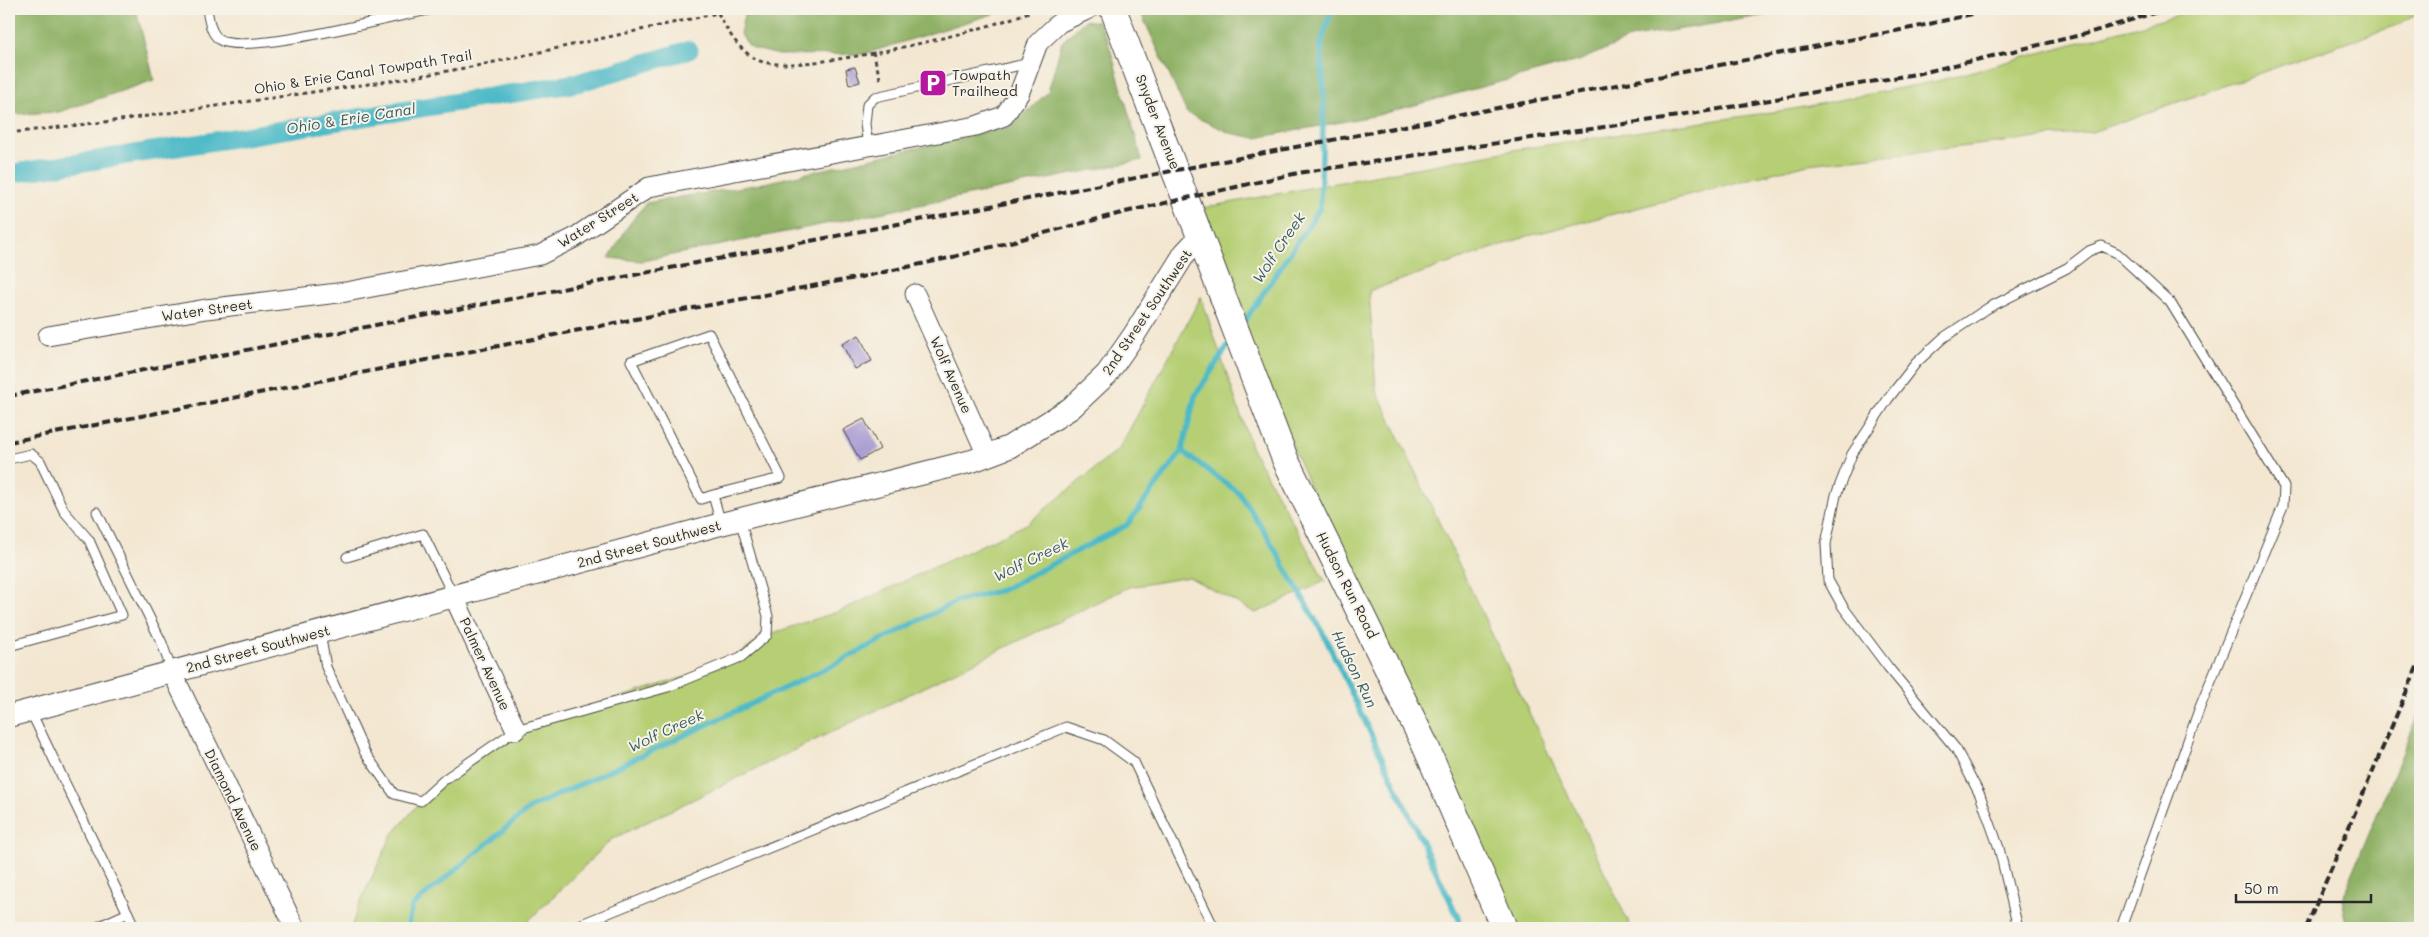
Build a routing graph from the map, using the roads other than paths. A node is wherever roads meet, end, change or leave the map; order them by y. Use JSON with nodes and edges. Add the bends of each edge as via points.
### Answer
{"nodes":[{"id":1,"x":207,"y":9,"type":"edge"},
{"id":2,"x":432,"y":9,"type":"edge"},
{"id":3,"x":1089,"y":9,"type":"edge"},
{"id":4,"x":1113,"y":9,"type":"edge"},
{"id":5,"x":1030,"y":63,"type":"junction"},
{"id":6,"x":868,"y":146,"type":"junction"},
{"id":7,"x":1201,"y":236,"type":"junction"},
{"id":8,"x":915,"y":294,"type":"dead end"},
{"id":9,"x":48,"y":336,"type":"dead end"},
{"id":10,"x":987,"y":455,"type":"junction"},
{"id":11,"x":9,"y":459,"type":"edge"},
{"id":12,"x":713,"y":495,"type":"junction"},
{"id":13,"x":97,"y":512,"type":"dead end"},
{"id":14,"x":730,"y":522,"type":"junction"},
{"id":15,"x":347,"y":557,"type":"dead end"},
{"id":16,"x":454,"y":597,"type":"junction"},
{"id":17,"x":320,"y":632,"type":"junction"},
{"id":18,"x":9,"y":646,"type":"edge"},
{"id":19,"x":172,"y":672,"type":"junction"},
{"id":20,"x":30,"y":710,"type":"junction"},
{"id":21,"x":9,"y":716,"type":"edge"},
{"id":22,"x":516,"y":730,"type":"junction"},
{"id":23,"x":128,"y":913,"type":"junction"},
{"id":24,"x":95,"y":928,"type":"edge"},
{"id":25,"x":135,"y":928,"type":"edge"},
{"id":26,"x":295,"y":928,"type":"edge"},
{"id":27,"x":577,"y":928,"type":"edge"},
{"id":28,"x":1214,"y":928,"type":"edge"},
{"id":29,"x":1504,"y":928,"type":"edge"},
{"id":30,"x":2018,"y":928,"type":"edge"},
{"id":31,"x":2121,"y":928,"type":"edge"}],
"edges":[{"from":1,"to":2,"type":"lane","via":[[211,30],[220,40],[235,44],[266,43]]},
{"from":3,"to":5,"type":"street","name":"Water Street","via":[[1059,23],[1038,43]]},
{"from":4,"to":7,"type":"main road","name":"Snyder Avenue"},
{"from":5,"to":6,"type":"street","name":"Water Street","via":[[1018,94],[1004,116],[976,126]]},
{"from":5,"to":6,"type":"lane","via":[[875,97],[867,105]]},
{"from":6,"to":9,"type":"street","name":"Water Street","via":[[650,187],[574,238],[540,254],[346,292],[206,309]]},
{"from":7,"to":10,"type":"street","name":"2nd Street Southwest","via":[[1185,253],[1107,374],[1071,408],[1009,447]]},
{"from":7,"to":29,"type":"main road","name":"Hudson Run Road","via":[[1285,459],[1421,738]]},
{"from":8,"to":10,"type":"street","name":"Wolf Avenue"},
{"from":10,"to":14,"type":"street","name":"2nd Street Southwest"},
{"from":11,"to":18,"type":"lane","via":[[30,454],[40,461],[64,512],[89,540],[122,615]]},
{"from":12,"to":12,"type":"lane","via":[[701,499],[631,361],[708,334],[781,478]]},
{"from":12,"to":14,"type":"lane"},
{"from":13,"to":19,"type":"lane","via":[[162,642]]},
{"from":14,"to":16,"type":"street","name":"2nd Street Southwest"},
{"from":14,"to":22,"type":"lane","via":[[768,616],[767,635],[741,657],[668,687]]},
{"from":15,"to":16,"type":"lane","via":[[424,534]]},
{"from":16,"to":17,"type":"street","name":"2nd Street Southwest"},
{"from":16,"to":22,"type":"street","name":"Palmer Avenue"},
{"from":17,"to":19,"type":"street","name":"2nd Street Southwest"},
{"from":17,"to":22,"type":"lane","via":[[326,667],[365,753],[394,794],[421,801],[445,779]]},
{"from":19,"to":20,"type":"street","name":"2nd Street Southwest"},
{"from":19,"to":26,"type":"street","name":"Diamond Avenue"},
{"from":20,"to":21,"type":"street","name":"2nd Street Southwest"},
{"from":20,"to":23,"type":"lane"},
{"from":23,"to":24,"type":"lane"},
{"from":23,"to":25,"type":"lane"},
{"from":27,"to":28,"type":"lane","via":[[1066,727],[1104,740],[1134,762]]},
{"from":30,"to":31,"type":"lane","via":[[1999,848],[1980,795],[1956,749],[1842,608],[1828,580],[1826,544],[1836,495],[1852,454],[1916,363],[1943,338],[1988,308],[2067,268],[2089,250],[2102,246],[2117,253],[2170,302],[2284,486],[2283,506],[2200,707]]}]}
